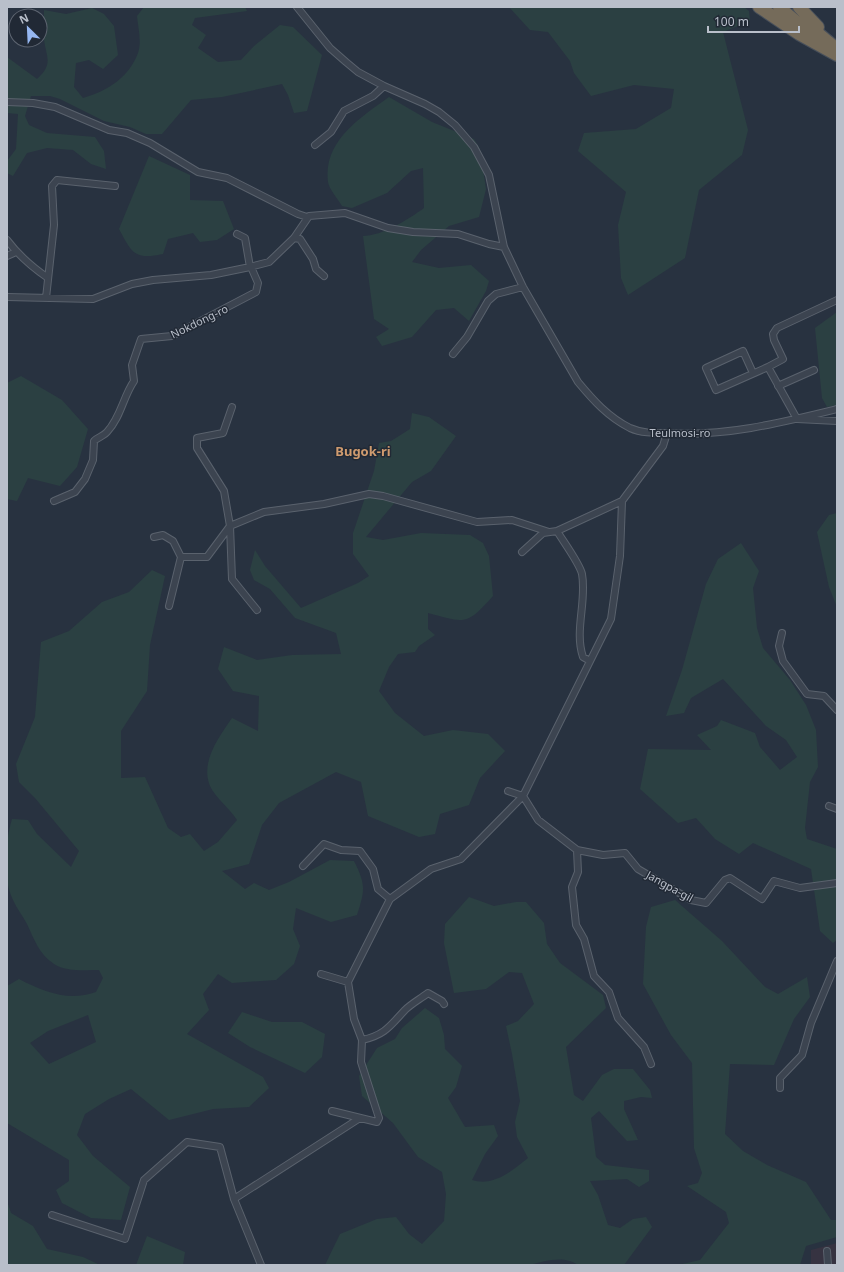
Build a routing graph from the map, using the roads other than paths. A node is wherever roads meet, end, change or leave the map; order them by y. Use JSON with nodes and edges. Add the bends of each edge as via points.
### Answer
{"nodes":[{"id":1,"x":297,"y":7,"type":"edge"},
{"id":2,"x":759,"y":7,"type":"edge"},
{"id":3,"x":779,"y":7,"type":"edge"},
{"id":4,"x":788,"y":7,"type":"edge"},
{"id":5,"x":799,"y":7,"type":"edge"},
{"id":6,"x":837,"y":48,"type":"edge"},
{"id":7,"x":837,"y":55,"type":"edge"},
{"id":8,"x":384,"y":86,"type":"junction"},
{"id":9,"x":7,"y":102,"type":"edge"},
{"id":10,"x":315,"y":145,"type":"dead end"},
{"id":11,"x":115,"y":186,"type":"dead end"},
{"id":12,"x":308,"y":217,"type":"junction"},
{"id":13,"x":237,"y":234,"type":"dead end"},
{"id":14,"x":294,"y":238,"type":"junction"},
{"id":15,"x":7,"y":240,"type":"edge"},
{"id":16,"x":504,"y":247,"type":"junction"},
{"id":17,"x":16,"y":252,"type":"junction"},
{"id":18,"x":7,"y":256,"type":"edge"},
{"id":19,"x":250,"y":267,"type":"junction"},
{"id":20,"x":324,"y":276,"type":"dead end"},
{"id":21,"x":48,"y":278,"type":"junction"},
{"id":22,"x":523,"y":287,"type":"junction"},
{"id":23,"x":7,"y":297,"type":"edge"},
{"id":24,"x":46,"y":298,"type":"junction"},
{"id":25,"x":837,"y":300,"type":"edge"},
{"id":26,"x":453,"y":354,"type":"dead end"},
{"id":27,"x":768,"y":366,"type":"junction"},
{"id":28,"x":814,"y":370,"type":"dead end"},
{"id":29,"x":753,"y":373,"type":"junction"},
{"id":30,"x":778,"y":386,"type":"junction"},
{"id":31,"x":232,"y":407,"type":"dead end"},
{"id":32,"x":837,"y":409,"type":"edge"},
{"id":33,"x":797,"y":419,"type":"junction"},
{"id":34,"x":837,"y":421,"type":"edge"},
{"id":35,"x":667,"y":433,"type":"junction"},
{"id":36,"x":54,"y":501,"type":"dead end"},
{"id":37,"x":622,"y":501,"type":"junction"},
{"id":38,"x":230,"y":526,"type":"junction"},
{"id":39,"x":557,"y":531,"type":"junction"},
{"id":40,"x":549,"y":532,"type":"junction"},
{"id":41,"x":154,"y":537,"type":"dead end"},
{"id":42,"x":522,"y":552,"type":"dead end"},
{"id":43,"x":181,"y":557,"type":"junction"},
{"id":44,"x":169,"y":606,"type":"dead end"},
{"id":45,"x":256,"y":610,"type":"dead end"},
{"id":46,"x":782,"y":633,"type":"dead end"},
{"id":47,"x":590,"y":661,"type":"junction"},
{"id":48,"x":837,"y":710,"type":"edge"},
{"id":49,"x":508,"y":791,"type":"dead end"},
{"id":50,"x":523,"y":796,"type":"junction"},
{"id":51,"x":828,"y":806,"type":"dead end"},
{"id":52,"x":837,"y":809,"type":"edge"},
{"id":53,"x":577,"y":850,"type":"junction"},
{"id":54,"x":303,"y":866,"type":"dead end"},
{"id":55,"x":837,"y":883,"type":"edge"},
{"id":56,"x":390,"y":899,"type":"junction"},
{"id":57,"x":837,"y":961,"type":"edge"},
{"id":58,"x":321,"y":974,"type":"dead end"},
{"id":59,"x":348,"y":982,"type":"junction"},
{"id":60,"x":444,"y":1004,"type":"dead end"},
{"id":61,"x":362,"y":1040,"type":"junction"},
{"id":62,"x":651,"y":1064,"type":"dead end"},
{"id":63,"x":780,"y":1088,"type":"dead end"},
{"id":64,"x":332,"y":1110,"type":"dead end"},
{"id":65,"x":360,"y":1118,"type":"junction"},
{"id":66,"x":234,"y":1199,"type":"junction"},
{"id":67,"x":52,"y":1215,"type":"dead end"},
{"id":68,"x":827,"y":1251,"type":"dead end"},
{"id":69,"x":261,"y":1265,"type":"edge"},
{"id":70,"x":828,"y":1265,"type":"edge"}],
"edges":[{"from":1,"to":8,"type":"street","name":"Teulmosi-ro","via":[[330,48],[358,72]]},
{"from":2,"to":7,"type":"highway","via":[[799,34]]},
{"from":3,"to":7,"type":"highway"},
{"from":4,"to":6,"type":"highway"},
{"from":5,"to":6,"type":"highway"},
{"from":8,"to":10,"type":"street","via":[[373,96],[344,112],[331,132]]},
{"from":8,"to":16,"type":"street","name":"Teulmosi-ro","via":[[439,112],[455,125],[474,147],[489,175]]},
{"from":9,"to":12,"type":"street","via":[[55,107],[109,130],[127,133],[150,143],[198,172],[227,178]]},
{"from":11,"to":21,"type":"street","via":[[57,180],[52,186],[54,225]]},
{"from":12,"to":14,"type":"street"},
{"from":12,"to":16,"type":"street","via":[[345,213],[388,228],[458,234]]},
{"from":13,"to":19,"type":"street","name":"Nokdong-ro","via":[[245,238]]},
{"from":14,"to":19,"type":"street","via":[[269,262]]},
{"from":14,"to":20,"type":"street","via":[[300,239],[316,269]]},
{"from":15,"to":17,"type":"street"},
{"from":16,"to":22,"type":"street","name":"Teulmosi-ro"},
{"from":17,"to":18,"type":"street"},
{"from":17,"to":21,"type":"street"},
{"from":19,"to":24,"type":"street","via":[[146,281],[93,299]]},
{"from":19,"to":36,"type":"street","name":"Nokdong-ro","via":[[258,283],[256,292],[172,336],[141,339],[132,365],[134,382],[114,422],[107,432],[94,441],[93,460],[85,479],[74,492]]},
{"from":21,"to":24,"type":"street"},
{"from":22,"to":26,"type":"street","via":[[496,294],[488,301],[467,337]]},
{"from":22,"to":35,"type":"street","name":"Teulmosi-ro","via":[[578,382],[595,401],[615,420],[631,428],[641,432]]},
{"from":23,"to":24,"type":"street"},
{"from":25,"to":27,"type":"street","via":[[777,328],[773,334],[774,340],[783,359]]},
{"from":27,"to":29,"type":"street"},
{"from":27,"to":30,"type":"street"},
{"from":28,"to":30,"type":"street"},
{"from":29,"to":29,"type":"street","via":[[716,390],[706,368],[743,351]]},
{"from":30,"to":33,"type":"street"},
{"from":31,"to":38,"type":"street","via":[[223,433],[197,438],[197,448],[224,491]]},
{"from":32,"to":33,"type":"street","name":"Teulmosi-ro"},
{"from":33,"to":34,"type":"street"},
{"from":33,"to":35,"type":"street","name":"Teulmosi-ro","via":[[751,429]]},
{"from":35,"to":37,"type":"street","via":[[663,446]]},
{"from":37,"to":39,"type":"street"},
{"from":37,"to":47,"type":"street","via":[[620,556],[611,619]]},
{"from":38,"to":40,"type":"street","via":[[264,512],[324,504],[369,494],[477,522],[512,520]]},
{"from":38,"to":43,"type":"street","via":[[207,557]]},
{"from":38,"to":45,"type":"street","via":[[232,579]]},
{"from":39,"to":40,"type":"street"},
{"from":39,"to":47,"type":"street","via":[[582,573],[579,645],[583,657]]},
{"from":40,"to":42,"type":"street","via":[[543,533]]},
{"from":41,"to":43,"type":"street","via":[[163,535],[173,541]]},
{"from":43,"to":44,"type":"street"},
{"from":46,"to":48,"type":"street","via":[[779,646],[783,661],[807,694],[824,696]]},
{"from":47,"to":50,"type":"street"},
{"from":49,"to":50,"type":"street"},
{"from":50,"to":53,"type":"street","via":[[538,820]]},
{"from":50,"to":56,"type":"street","via":[[461,859],[431,869]]},
{"from":51,"to":52,"type":"street"},
{"from":53,"to":55,"type":"street","name":"Jangpa-gil","via":[[603,855],[625,854],[638,869],[692,900],[706,903],[725,880],[730,878],[762,900],[774,880],[800,888]]},
{"from":53,"to":62,"type":"street","via":[[578,872],[572,887],[576,925],[584,939],[594,976],[609,992],[618,1018],[644,1047]]},
{"from":54,"to":56,"type":"street","via":[[324,844],[341,850],[360,851],[373,869],[378,889]]},
{"from":56,"to":59,"type":"street"},
{"from":57,"to":63,"type":"street","via":[[811,1023],[802,1055],[780,1078]]},
{"from":58,"to":59,"type":"street"},
{"from":59,"to":61,"type":"street","via":[[354,1019]]},
{"from":60,"to":61,"type":"street","via":[[428,994],[406,1009],[393,1026],[374,1038]]},
{"from":61,"to":65,"type":"street","via":[[361,1062],[379,1118],[377,1122]]},
{"from":64,"to":65,"type":"street"},
{"from":65,"to":66,"type":"street"},
{"from":66,"to":67,"type":"street","via":[[220,1147],[187,1142],[144,1180],[125,1239]]},
{"from":66,"to":69,"type":"street"},
{"from":68,"to":70,"type":"street"}]}
